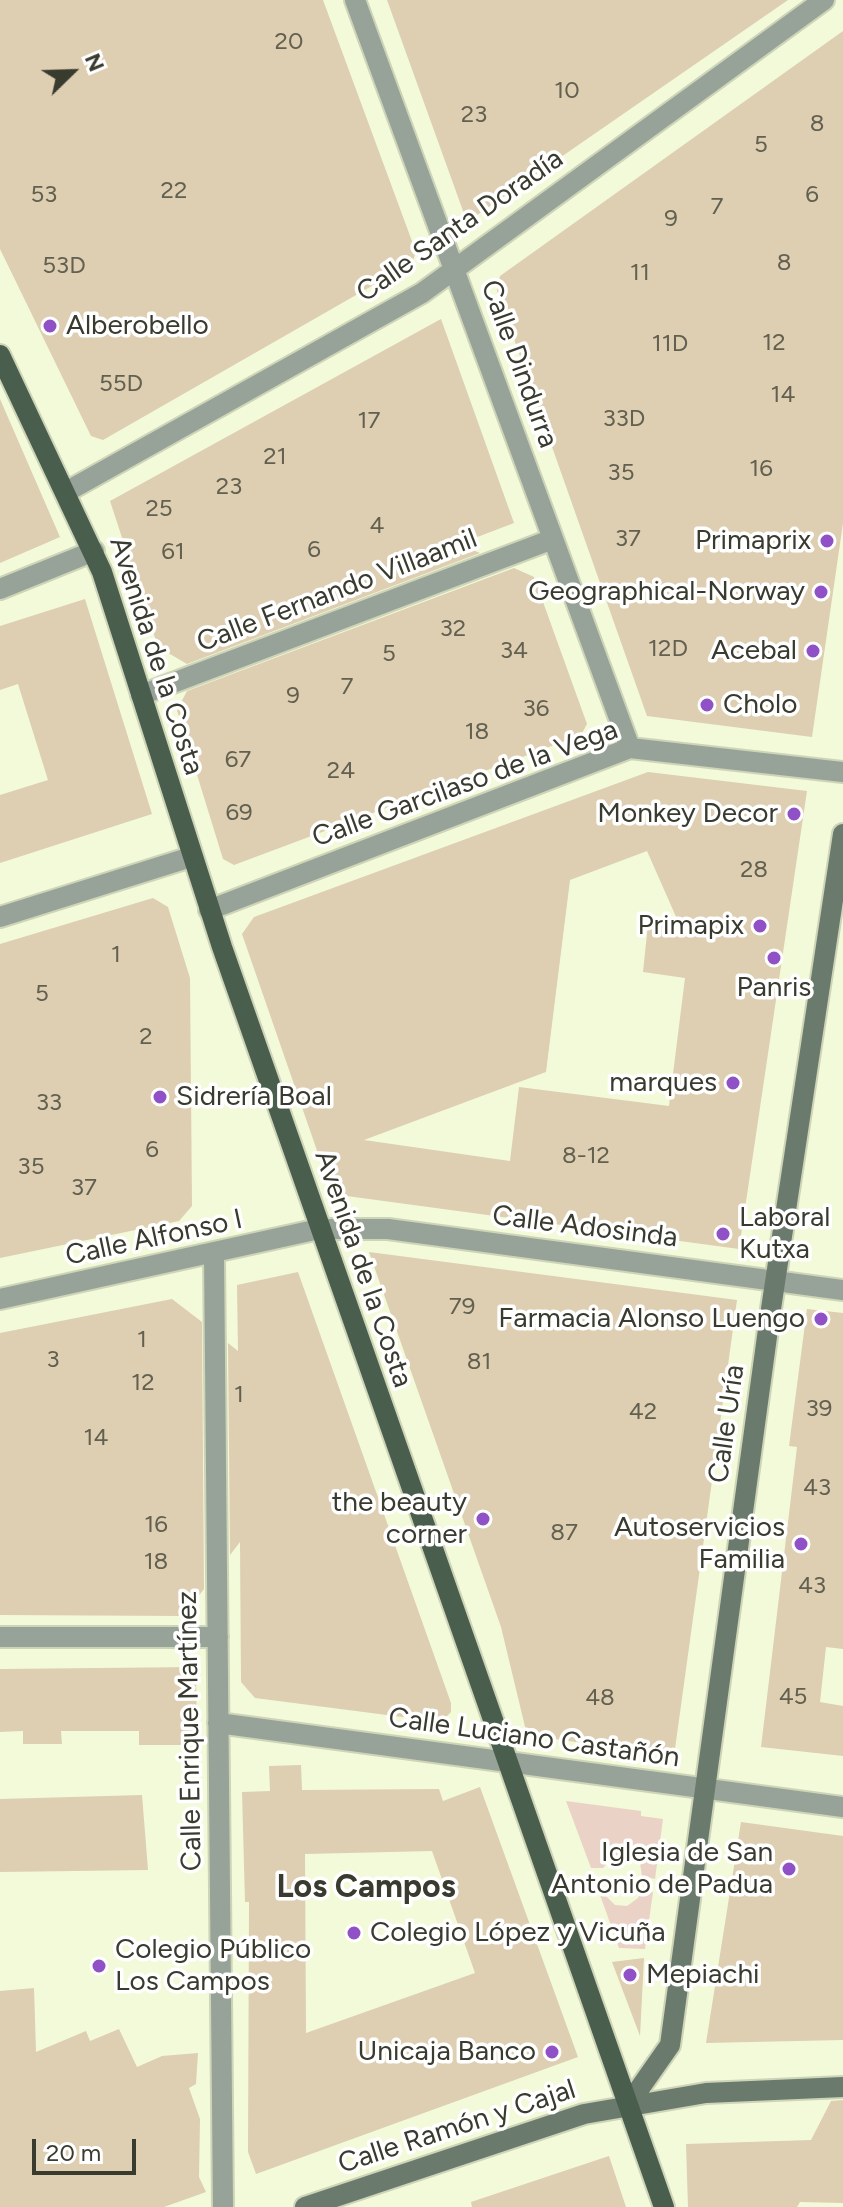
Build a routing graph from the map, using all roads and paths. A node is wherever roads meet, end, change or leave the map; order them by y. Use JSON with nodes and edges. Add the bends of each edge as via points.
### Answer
{"nodes":[{"id":1,"x":355,"y":0,"type":"edge"},
{"id":2,"x":824,"y":0,"type":"edge"},
{"id":3,"x":455,"y":269,"type":"junction"},
{"id":4,"x":0,"y":355,"type":"edge"},
{"id":5,"x":66,"y":492,"type":"junction"},
{"id":6,"x":553,"y":539,"type":"junction"},
{"id":7,"x":94,"y":551,"type":"junction"},
{"id":8,"x":0,"y":589,"type":"edge"},
{"id":9,"x":141,"y":695,"type":"junction"},
{"id":10,"x":630,"y":748,"type":"junction"},
{"id":11,"x":843,"y":772,"type":"edge"},
{"id":12,"x":843,"y":834,"type":"edge"},
{"id":13,"x":191,"y":857,"type":"junction"},
{"id":14,"x":209,"y":910,"type":"junction"},
{"id":15,"x":0,"y":917,"type":"edge"},
{"id":16,"x":319,"y":1229,"type":"junction"},
{"id":17,"x":214,"y":1255,"type":"junction"},
{"id":18,"x":775,"y":1280,"type":"junction"},
{"id":19,"x":843,"y":1290,"type":"edge"},
{"id":20,"x":0,"y":1299,"type":"edge"},
{"id":21,"x":0,"y":1637,"type":"edge"},
{"id":22,"x":218,"y":1637,"type":"junction"},
{"id":23,"x":218,"y":1723,"type":"junction"},
{"id":24,"x":507,"y":1762,"type":"junction"},
{"id":25,"x":705,"y":1790,"type":"junction"},
{"id":26,"x":843,"y":1807,"type":"edge"},
{"id":27,"x":843,"y":2087,"type":"edge"},
{"id":28,"x":628,"y":2105,"type":"junction"},
{"id":29,"x":223,"y":2207,"type":"edge"},
{"id":30,"x":305,"y":2207,"type":"edge"},
{"id":31,"x":664,"y":2207,"type":"edge"}],
"edges":[{"from":1,"to":3,"type":"street","name":"Calle Dindurra"},
{"from":2,"to":3,"type":"street","name":"Calle Santa Doradía"},
{"from":3,"to":5,"type":"street","name":"Calle Santa Doradía","via":[[408,301]]},
{"from":3,"to":6,"type":"street","name":"Calle Dindurra"},
{"from":4,"to":5,"type":"main road","name":"Avenida de la Costa"},
{"from":5,"to":7,"type":"main road","name":"Avenida de la Costa"},
{"from":6,"to":9,"type":"street","name":"Calle Fernando Villaamil"},
{"from":6,"to":10,"type":"street","name":"Calle Dindurra"},
{"from":7,"to":8,"type":"street"},
{"from":7,"to":9,"type":"main road","name":"Avenida de la Costa"},
{"from":9,"to":13,"type":"main road","name":"Avenida de la Costa"},
{"from":10,"to":11,"type":"street","name":"Calle Garcilaso de la Vega"},
{"from":10,"to":14,"type":"street","name":"Calle Garcilaso de la Vega"},
{"from":12,"to":18,"type":"street","name":"Calle Uría"},
{"from":13,"to":14,"type":"main road","name":"Avenida de la Costa"},
{"from":13,"to":15,"type":"street"},
{"from":14,"to":16,"type":"main road","name":"Avenida de la Costa"},
{"from":16,"to":17,"type":"street","name":"Calle Alfonso I"},
{"from":16,"to":18,"type":"street","name":"Calle Adosinda","via":[[388,1229]]},
{"from":16,"to":24,"type":"main road","name":"Avenida de la Costa"},
{"from":17,"to":20,"type":"street","name":"Calle Alfonso I"},
{"from":17,"to":22,"type":"street","name":"Calle Enrique Martínez"},
{"from":18,"to":19,"type":"street","name":"Calle Adosinda"},
{"from":18,"to":25,"type":"street","name":"Calle Uría"},
{"from":21,"to":22,"type":"street"},
{"from":22,"to":23,"type":"street","name":"Calle Enrique Martínez"},
{"from":23,"to":24,"type":"street","name":"Calle Luciano Castañón"},
{"from":23,"to":29,"type":"street","name":"Calle Enrique Martínez"},
{"from":24,"to":25,"type":"street","name":"Calle Luciano Castañón"},
{"from":24,"to":28,"type":"main road","name":"Avenida de la Costa"},
{"from":25,"to":26,"type":"street","name":"Calle Luciano Castañón"},
{"from":25,"to":28,"type":"street","name":"Calle Uría","via":[[670,2045]]},
{"from":27,"to":28,"type":"street","name":"Calle Ramón y Cajal","via":[[706,2093]]},
{"from":28,"to":30,"type":"street","name":"Calle Ramón y Cajal","via":[[584,2114]]},
{"from":28,"to":31,"type":"main road","name":"Avenida de la Costa"}]}
